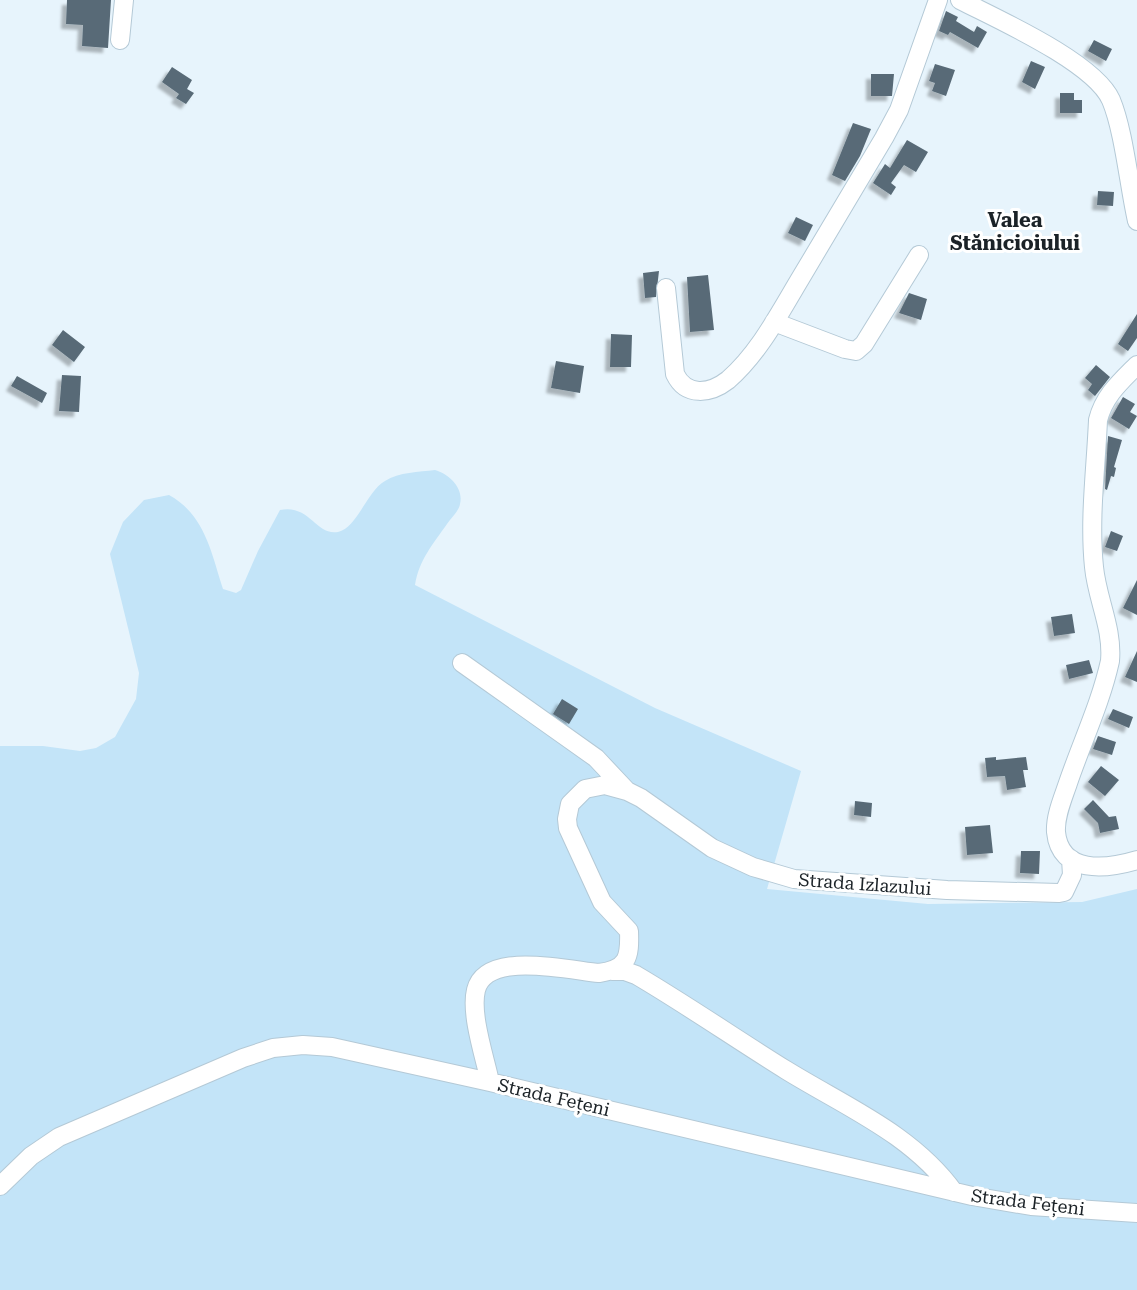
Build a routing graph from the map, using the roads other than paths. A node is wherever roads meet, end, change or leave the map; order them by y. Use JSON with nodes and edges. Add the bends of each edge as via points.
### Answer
{"nodes":[{"id":1,"x":124,"y":0,"type":"edge"},
{"id":2,"x":939,"y":0,"type":"edge"},
{"id":3,"x":960,"y":0,"type":"edge"},
{"id":4,"x":120,"y":40,"type":"dead end"},
{"id":5,"x":1137,"y":218,"type":"edge"},
{"id":6,"x":919,"y":255,"type":"dead end"},
{"id":7,"x":666,"y":288,"type":"dead end"},
{"id":8,"x":774,"y":322,"type":"junction"},
{"id":9,"x":1137,"y":365,"type":"edge"},
{"id":10,"x":462,"y":663,"type":"dead end"},
{"id":11,"x":627,"y":791,"type":"junction"},
{"id":12,"x":1071,"y":860,"type":"junction"},
{"id":13,"x":1137,"y":860,"type":"edge"},
{"id":14,"x":612,"y":971,"type":"junction"},
{"id":15,"x":490,"y":1082,"type":"junction"},
{"id":16,"x":0,"y":1186,"type":"edge"},
{"id":17,"x":954,"y":1192,"type":"junction"},
{"id":18,"x":1137,"y":1213,"type":"edge"}],
"edges":[{"from":1,"to":4,"type":"street"},
{"from":2,"to":8,"type":"street","via":[[899,110]]},
{"from":3,"to":5,"type":"street","via":[[1058,52],[1104,88],[1112,103]]},
{"from":6,"to":8,"type":"street","via":[[856,351]]},
{"from":7,"to":8,"type":"street","via":[[675,374],[688,390],[708,390],[728,380]]},
{"from":9,"to":12,"type":"street","via":[[1110,392],[1098,420],[1092,548],[1097,593],[1112,647],[1107,677],[1057,818],[1058,840]]},
{"from":10,"to":11,"type":"street","via":[[596,758]]},
{"from":11,"to":12,"type":"street","name":"Strada Izlazului","via":[[712,848],[753,867],[794,879],[1059,893],[1070,882]]},
{"from":11,"to":14,"type":"street","name":"Strada Izlazului","via":[[605,785],[585,789],[570,804],[567,819],[576,849],[602,902],[628,931],[628,955],[624,964]]},
{"from":12,"to":13,"type":"street","via":[[1085,867]]},
{"from":14,"to":15,"type":"street","via":[[518,966],[489,972],[476,990],[475,1005]]},
{"from":14,"to":17,"type":"street","via":[[636,975],[829,1096],[896,1133]]},
{"from":15,"to":16,"type":"street","name":"Strada Fețeni","via":[[332,1047],[273,1048],[59,1137],[31,1156]]},
{"from":15,"to":17,"type":"street","name":"Strada Fețeni"},
{"from":17,"to":18,"type":"street","name":"Strada Fețeni","via":[[1031,1206]]}]}
